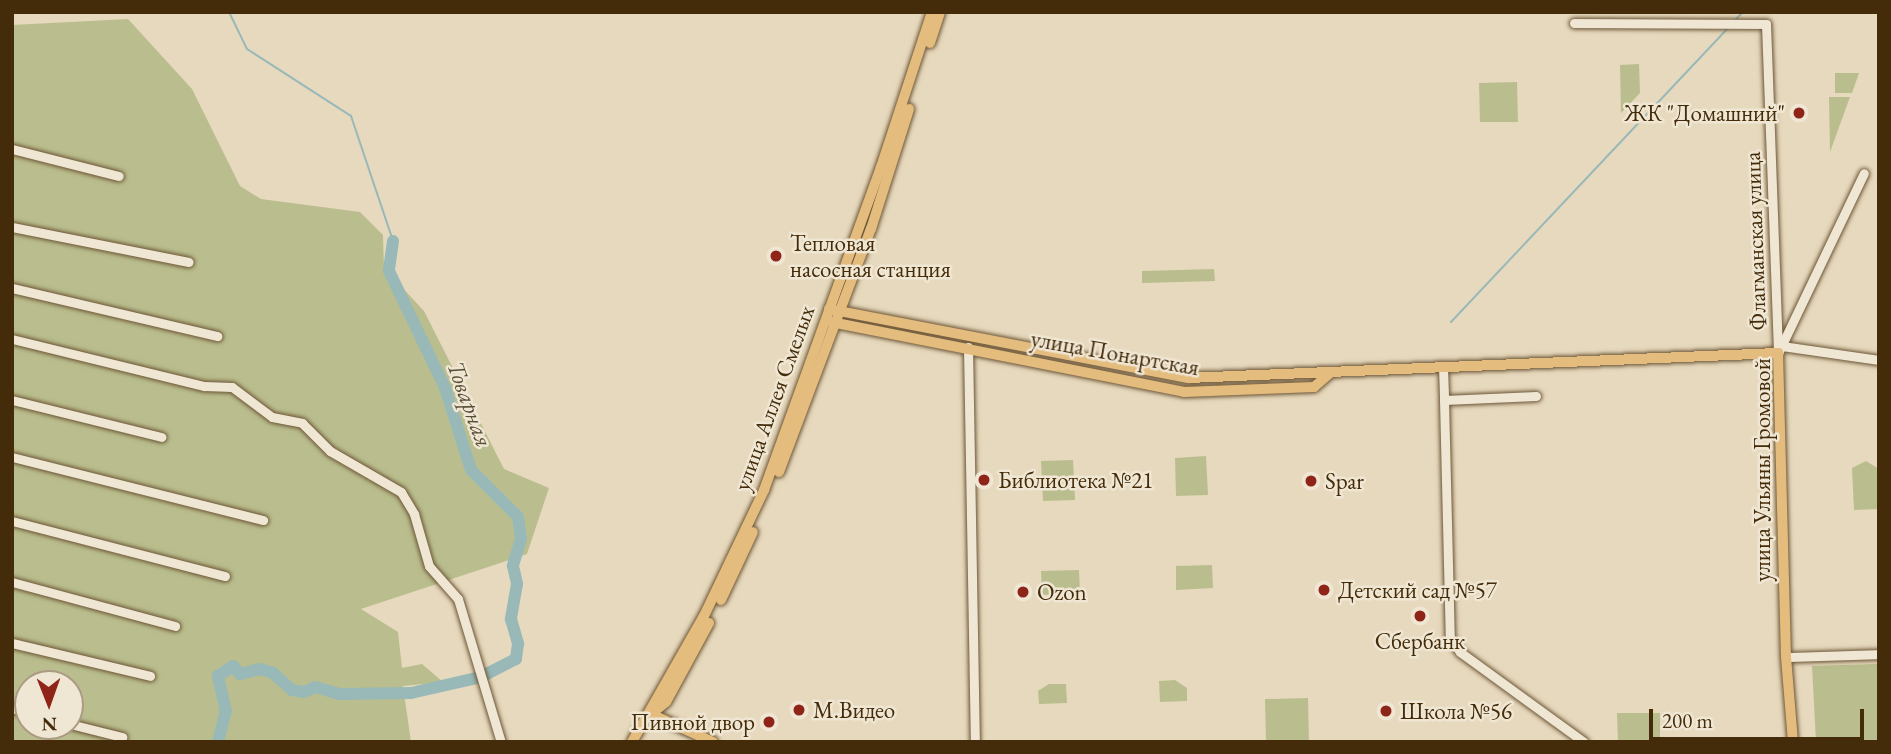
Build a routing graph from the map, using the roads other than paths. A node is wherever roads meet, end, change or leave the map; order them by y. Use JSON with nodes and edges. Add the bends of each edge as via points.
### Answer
{"nodes":[{"id":1,"x":932,"y":12,"type":"edge"},
{"id":2,"x":940,"y":12,"type":"edge"},
{"id":3,"x":1574,"y":23,"type":"dead end"},
{"id":4,"x":12,"y":149,"type":"edge"},
{"id":5,"x":1864,"y":173,"type":"dead end"},
{"id":6,"x":119,"y":176,"type":"dead end"},
{"id":7,"x":12,"y":227,"type":"edge"},
{"id":8,"x":189,"y":262,"type":"dead end"},
{"id":9,"x":12,"y":288,"type":"edge"},
{"id":10,"x":835,"y":310,"type":"junction"},
{"id":11,"x":830,"y":322,"type":"junction"},
{"id":12,"x":217,"y":336,"type":"dead end"},
{"id":13,"x":12,"y":339,"type":"edge"},
{"id":14,"x":968,"y":347,"type":"junction"},
{"id":15,"x":1014,"y":349,"type":"junction"},
{"id":16,"x":1780,"y":350,"type":"junction"},
{"id":17,"x":1879,"y":360,"type":"edge"},
{"id":18,"x":1443,"y":367,"type":"junction"},
{"id":19,"x":1314,"y":373,"type":"junction"},
{"id":20,"x":1330,"y":373,"type":"junction"},
{"id":21,"x":1314,"y":387,"type":"junction"},
{"id":22,"x":1536,"y":396,"type":"dead end"},
{"id":23,"x":12,"y":400,"type":"edge"},
{"id":24,"x":1444,"y":400,"type":"junction"},
{"id":25,"x":161,"y":436,"type":"dead end"},
{"id":26,"x":12,"y":457,"type":"edge"},
{"id":27,"x":263,"y":520,"type":"dead end"},
{"id":28,"x":12,"y":521,"type":"edge"},
{"id":29,"x":225,"y":576,"type":"dead end"},
{"id":30,"x":12,"y":582,"type":"edge"},
{"id":31,"x":175,"y":626,"type":"dead end"},
{"id":32,"x":12,"y":643,"type":"edge"},
{"id":33,"x":1879,"y":654,"type":"edge"},
{"id":34,"x":1786,"y":657,"type":"junction"},
{"id":35,"x":150,"y":676,"type":"dead end"},
{"id":36,"x":650,"y":714,"type":"junction"},
{"id":37,"x":84,"y":728,"type":"edge"},
{"id":38,"x":122,"y":737,"type":"dead end"},
{"id":39,"x":501,"y":742,"type":"edge"},
{"id":40,"x":632,"y":742,"type":"edge"},
{"id":41,"x":713,"y":742,"type":"edge"},
{"id":42,"x":975,"y":742,"type":"edge"},
{"id":43,"x":1584,"y":742,"type":"edge"},
{"id":44,"x":1793,"y":742,"type":"edge"}],
"edges":[{"from":1,"to":10,"type":"main road","name":"улица Аллея Смелых"},
{"from":2,"to":10,"type":"main road"},
{"from":3,"to":16,"type":"street","name":"Флагманская улица","via":[[1766,24]]},
{"from":4,"to":6,"type":"street"},
{"from":5,"to":16,"type":"street","name":"улица Ульяны Громовой"},
{"from":7,"to":8,"type":"street"},
{"from":9,"to":12,"type":"street"},
{"from":10,"to":11,"type":"main road","name":"улица Аллея Смелых"},
{"from":10,"to":15,"type":"main road","name":"улица Понартская"},
{"from":11,"to":14,"type":"main road","name":"улица Понартская"},
{"from":11,"to":36,"type":"main road","name":"улица Аллея Смелых","via":[[750,522]]},
{"from":13,"to":39,"type":"street","via":[[204,386],[232,387],[272,417],[302,423],[330,451],[401,492],[414,514],[429,566],[458,599]]},
{"from":14,"to":15,"type":"main road","name":"улица Понартская"},
{"from":14,"to":42,"type":"street"},
{"from":15,"to":19,"type":"main road","name":"улица Понартская","via":[[1188,378]]},
{"from":15,"to":21,"type":"main road","name":"улица Понартская","via":[[1184,392]]},
{"from":16,"to":17,"type":"street"},
{"from":16,"to":18,"type":"main road","name":"улица Понартская"},
{"from":16,"to":34,"type":"main road","name":"улица Ульяны Громовой"},
{"from":18,"to":20,"type":"main road","name":"улица Понартская"},
{"from":18,"to":24,"type":"street"},
{"from":19,"to":20,"type":"main road","name":"улица Понартская"},
{"from":19,"to":21,"type":"main road"},
{"from":20,"to":21,"type":"main road"},
{"from":22,"to":24,"type":"street"},
{"from":23,"to":25,"type":"street"},
{"from":24,"to":43,"type":"street","via":[[1450,638],[1460,652]]},
{"from":26,"to":27,"type":"street"},
{"from":28,"to":29,"type":"street"},
{"from":30,"to":31,"type":"street"},
{"from":32,"to":35,"type":"street"},
{"from":33,"to":34,"type":"street"},
{"from":34,"to":44,"type":"main road","name":"улица Ульяны Громовой"},
{"from":36,"to":40,"type":"main road","name":"улица Аллея Смелых"},
{"from":36,"to":41,"type":"main road"},
{"from":37,"to":38,"type":"street"}]}
